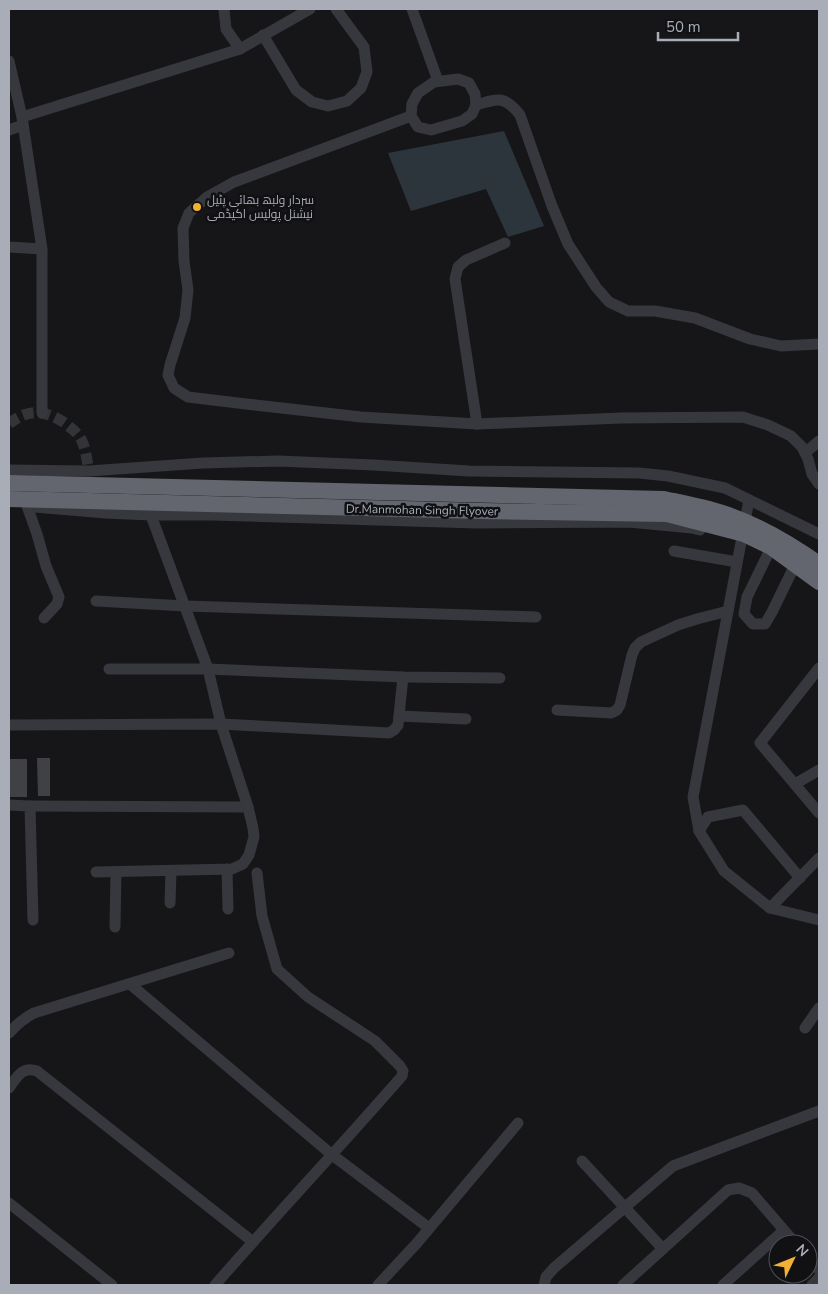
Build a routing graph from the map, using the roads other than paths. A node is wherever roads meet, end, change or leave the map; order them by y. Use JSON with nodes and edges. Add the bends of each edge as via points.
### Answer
{"nodes":[{"id":1,"x":224,"y":9,"type":"edge"},
{"id":2,"x":310,"y":9,"type":"edge"},
{"id":3,"x":336,"y":9,"type":"edge"},
{"id":4,"x":412,"y":9,"type":"edge"},
{"id":5,"x":264,"y":35,"type":"junction"},
{"id":6,"x":240,"y":49,"type":"junction"},
{"id":7,"x":9,"y":61,"type":"edge"},
{"id":8,"x":438,"y":81,"type":"junction"},
{"id":9,"x":476,"y":105,"type":"junction"},
{"id":10,"x":411,"y":116,"type":"junction"},
{"id":11,"x":23,"y":121,"type":"junction"},
{"id":12,"x":9,"y":130,"type":"edge"},
{"id":13,"x":505,"y":243,"type":"dead end"},
{"id":14,"x":9,"y":247,"type":"edge"},
{"id":15,"x":42,"y":249,"type":"junction"},
{"id":16,"x":819,"y":344,"type":"edge"},
{"id":17,"x":42,"y":413,"type":"dead end"},
{"id":18,"x":476,"y":424,"type":"junction"},
{"id":19,"x":819,"y":441,"type":"edge"},
{"id":20,"x":805,"y":453,"type":"junction"},
{"id":21,"x":136,"y":468,"type":"junction"},
{"id":22,"x":9,"y":470,"type":"edge"},
{"id":23,"x":9,"y":483,"type":"edge"},
{"id":24,"x":819,"y":484,"type":"edge"},
{"id":25,"x":9,"y":499,"type":"edge"},
{"id":26,"x":749,"y":500,"type":"junction"},
{"id":27,"x":9,"y":506,"type":"edge"},
{"id":28,"x":27,"y":506,"type":"junction"},
{"id":29,"x":151,"y":515,"type":"junction"},
{"id":30,"x":819,"y":534,"type":"edge"},
{"id":31,"x":741,"y":540,"type":"junction"},
{"id":32,"x":674,"y":551,"type":"dead end"},
{"id":33,"x":768,"y":554,"type":"junction"},
{"id":34,"x":737,"y":562,"type":"junction"},
{"id":35,"x":819,"y":564,"type":"edge"},
{"id":36,"x":793,"y":569,"type":"junction"},
{"id":37,"x":819,"y":582,"type":"edge"},
{"id":38,"x":819,"y":588,"type":"edge"},
{"id":39,"x":96,"y":601,"type":"dead end"},
{"id":40,"x":185,"y":606,"type":"junction"},
{"id":41,"x":728,"y":611,"type":"junction"},
{"id":42,"x":536,"y":617,"type":"dead end"},
{"id":43,"x":44,"y":618,"type":"dead end"},
{"id":44,"x":819,"y":668,"type":"edge"},
{"id":45,"x":208,"y":669,"type":"junction"},
{"id":46,"x":109,"y":670,"type":"dead end"},
{"id":47,"x":403,"y":677,"type":"junction"},
{"id":48,"x":500,"y":678,"type":"dead end"},
{"id":49,"x":557,"y":710,"type":"dead end"},
{"id":50,"x":399,"y":716,"type":"junction"},
{"id":51,"x":466,"y":719,"type":"dead end"},
{"id":52,"x":221,"y":724,"type":"junction"},
{"id":53,"x":9,"y":725,"type":"edge"},
{"id":54,"x":819,"y":770,"type":"edge"},
{"id":55,"x":795,"y":784,"type":"junction"},
{"id":56,"x":9,"y":805,"type":"edge"},
{"id":57,"x":30,"y":806,"type":"junction"},
{"id":58,"x":248,"y":807,"type":"junction"},
{"id":59,"x":819,"y":813,"type":"edge"},
{"id":60,"x":699,"y":830,"type":"junction"},
{"id":61,"x":819,"y":858,"type":"edge"},
{"id":62,"x":227,"y":869,"type":"junction"},
{"id":63,"x":171,"y":871,"type":"junction"},
{"id":64,"x":96,"y":872,"type":"dead end"},
{"id":65,"x":116,"y":872,"type":"junction"},
{"id":66,"x":258,"y":873,"type":"dead end"},
{"id":67,"x":800,"y":878,"type":"junction"},
{"id":68,"x":170,"y":903,"type":"dead end"},
{"id":69,"x":770,"y":908,"type":"junction"},
{"id":70,"x":228,"y":909,"type":"dead end"},
{"id":71,"x":33,"y":920,"type":"dead end"},
{"id":72,"x":819,"y":920,"type":"edge"},
{"id":73,"x":115,"y":927,"type":"dead end"},
{"id":74,"x":229,"y":953,"type":"dead end"},
{"id":75,"x":130,"y":984,"type":"junction"},
{"id":76,"x":819,"y":1008,"type":"edge"},
{"id":77,"x":806,"y":1028,"type":"dead end"},
{"id":78,"x":9,"y":1033,"type":"edge"},
{"id":79,"x":11,"y":1081,"type":"edge"},
{"id":80,"x":819,"y":1111,"type":"edge"},
{"id":81,"x":518,"y":1123,"type":"dead end"},
{"id":82,"x":331,"y":1154,"type":"junction"},
{"id":83,"x":582,"y":1161,"type":"dead end"},
{"id":84,"x":9,"y":1203,"type":"edge"},
{"id":85,"x":625,"y":1207,"type":"junction"},
{"id":86,"x":429,"y":1228,"type":"junction"},
{"id":87,"x":784,"y":1231,"type":"junction"},
{"id":88,"x":787,"y":1234,"type":"edge"},
{"id":89,"x":253,"y":1242,"type":"junction"},
{"id":90,"x":663,"y":1249,"type":"junction"},
{"id":91,"x":819,"y":1278,"type":"edge"},
{"id":92,"x":112,"y":1285,"type":"edge"},
{"id":93,"x":215,"y":1285,"type":"edge"},
{"id":94,"x":378,"y":1285,"type":"edge"},
{"id":95,"x":544,"y":1285,"type":"edge"},
{"id":96,"x":623,"y":1285,"type":"edge"},
{"id":97,"x":723,"y":1285,"type":"edge"},
{"id":98,"x":812,"y":1285,"type":"edge"}],
"edges":[{"from":1,"to":6,"type":"street","via":[[226,29]]},
{"from":2,"to":5,"type":"street"},
{"from":3,"to":5,"type":"street","via":[[364,47],[366,72],[361,88],[347,101],[328,106],[312,102],[296,90]]},
{"from":4,"to":8,"type":"street"},
{"from":5,"to":6,"type":"street"},
{"from":6,"to":11,"type":"street"},
{"from":7,"to":11,"type":"street"},
{"from":8,"to":9,"type":"street","via":[[458,79],[469,83]]},
{"from":8,"to":10,"type":"street","via":[[418,93],[412,104]]},
{"from":9,"to":10,"type":"street","via":[[472,114],[462,121],[431,130],[418,127]]},
{"from":9,"to":16,"type":"street","via":[[492,100],[506,101],[520,115],[568,244],[609,302],[628,311],[655,311],[695,318],[750,339],[780,346]]},
{"from":10,"to":18,"type":"street","via":[[234,182],[207,197],[189,213],[183,228],[188,290],[184,318],[168,375],[174,388],[188,397],[361,417]]},
{"from":11,"to":12,"type":"street"},
{"from":11,"to":15,"type":"street"},
{"from":13,"to":18,"type":"street","via":[[466,260],[458,267],[455,279]]},
{"from":14,"to":15,"type":"street"},
{"from":15,"to":17,"type":"street"},
{"from":18,"to":20,"type":"street","via":[[742,417],[791,436]]},
{"from":19,"to":20,"type":"street"},
{"from":20,"to":24,"type":"street"},
{"from":21,"to":22,"type":"street"},
{"from":21,"to":26,"type":"street","via":[[278,461],[469,471],[639,473],[725,488]]},
{"from":21,"to":29,"type":"street"},
{"from":23,"to":35,"type":"highway","name":"Dr.Manmohan Singh Flyover","bridge":true,"via":[[664,499],[731,516],[759,528]]},
{"from":25,"to":37,"type":"highway","name":"Dr.Manmohan Singh Flyover","bridge":true,"via":[[667,514],[744,534],[771,548]]},
{"from":26,"to":30,"type":"street"},
{"from":26,"to":31,"type":"street"},
{"from":27,"to":28,"type":"street"},
{"from":28,"to":29,"type":"street"},
{"from":28,"to":43,"type":"street","via":[[59,597]]},
{"from":29,"to":31,"type":"street","via":[[477,523],[629,522],[692,528]]},
{"from":29,"to":40,"type":"street"},
{"from":31,"to":33,"type":"street"},
{"from":31,"to":34,"type":"street"},
{"from":32,"to":34,"type":"street"},
{"from":33,"to":36,"type":"street"},
{"from":33,"to":36,"type":"street","via":[[747,597],[744,614],[753,624],[765,624]]},
{"from":34,"to":41,"type":"street"},
{"from":36,"to":38,"type":"street"},
{"from":39,"to":40,"type":"street"},
{"from":40,"to":42,"type":"street"},
{"from":40,"to":45,"type":"street"},
{"from":41,"to":49,"type":"street","via":[[678,625],[641,642],[632,655],[620,705],[611,713]]},
{"from":41,"to":60,"type":"street","via":[[693,797]]},
{"from":44,"to":55,"type":"street","via":[[760,743]]},
{"from":45,"to":46,"type":"street"},
{"from":45,"to":47,"type":"street"},
{"from":45,"to":52,"type":"street"},
{"from":47,"to":48,"type":"street"},
{"from":47,"to":50,"type":"street"},
{"from":50,"to":51,"type":"street"},
{"from":50,"to":52,"type":"street","via":[[398,725],[389,733]]},
{"from":52,"to":53,"type":"street"},
{"from":52,"to":58,"type":"street"},
{"from":54,"to":55,"type":"street"},
{"from":55,"to":59,"type":"street"},
{"from":56,"to":57,"type":"street"},
{"from":57,"to":58,"type":"street"},
{"from":57,"to":71,"type":"street"},
{"from":58,"to":62,"type":"street","via":[[254,837],[249,855],[243,864]]},
{"from":60,"to":67,"type":"street","via":[[708,817],[743,810]]},
{"from":60,"to":69,"type":"street","via":[[724,871]]},
{"from":61,"to":67,"type":"street"},
{"from":62,"to":63,"type":"street"},
{"from":62,"to":70,"type":"street"},
{"from":63,"to":65,"type":"street"},
{"from":63,"to":68,"type":"street"},
{"from":64,"to":65,"type":"street"},
{"from":65,"to":73,"type":"street"},
{"from":66,"to":82,"type":"street","via":[[262,916],[277,969],[308,997],[375,1041],[403,1071],[396,1083]]},
{"from":67,"to":69,"type":"street"},
{"from":69,"to":72,"type":"street"},
{"from":74,"to":75,"type":"street"},
{"from":75,"to":78,"type":"street","via":[[26,1016]]},
{"from":75,"to":82,"type":"street"},
{"from":76,"to":77,"type":"street"},
{"from":79,"to":89,"type":"street","via":[[24,1070],[37,1071]]},
{"from":80,"to":85,"type":"street","via":[[673,1166]]},
{"from":81,"to":86,"type":"street"},
{"from":82,"to":86,"type":"street"},
{"from":82,"to":89,"type":"street"},
{"from":83,"to":85,"type":"street"},
{"from":84,"to":92,"type":"street"},
{"from":85,"to":90,"type":"street"},
{"from":85,"to":95,"type":"street","via":[[554,1268]]},
{"from":86,"to":94,"type":"street"},
{"from":87,"to":88,"type":"street"},
{"from":87,"to":90,"type":"street","via":[[752,1193],[739,1188],[728,1190]]},
{"from":87,"to":97,"type":"street"},
{"from":89,"to":93,"type":"street"},
{"from":90,"to":96,"type":"street"},
{"from":91,"to":98,"type":"street"}]}
